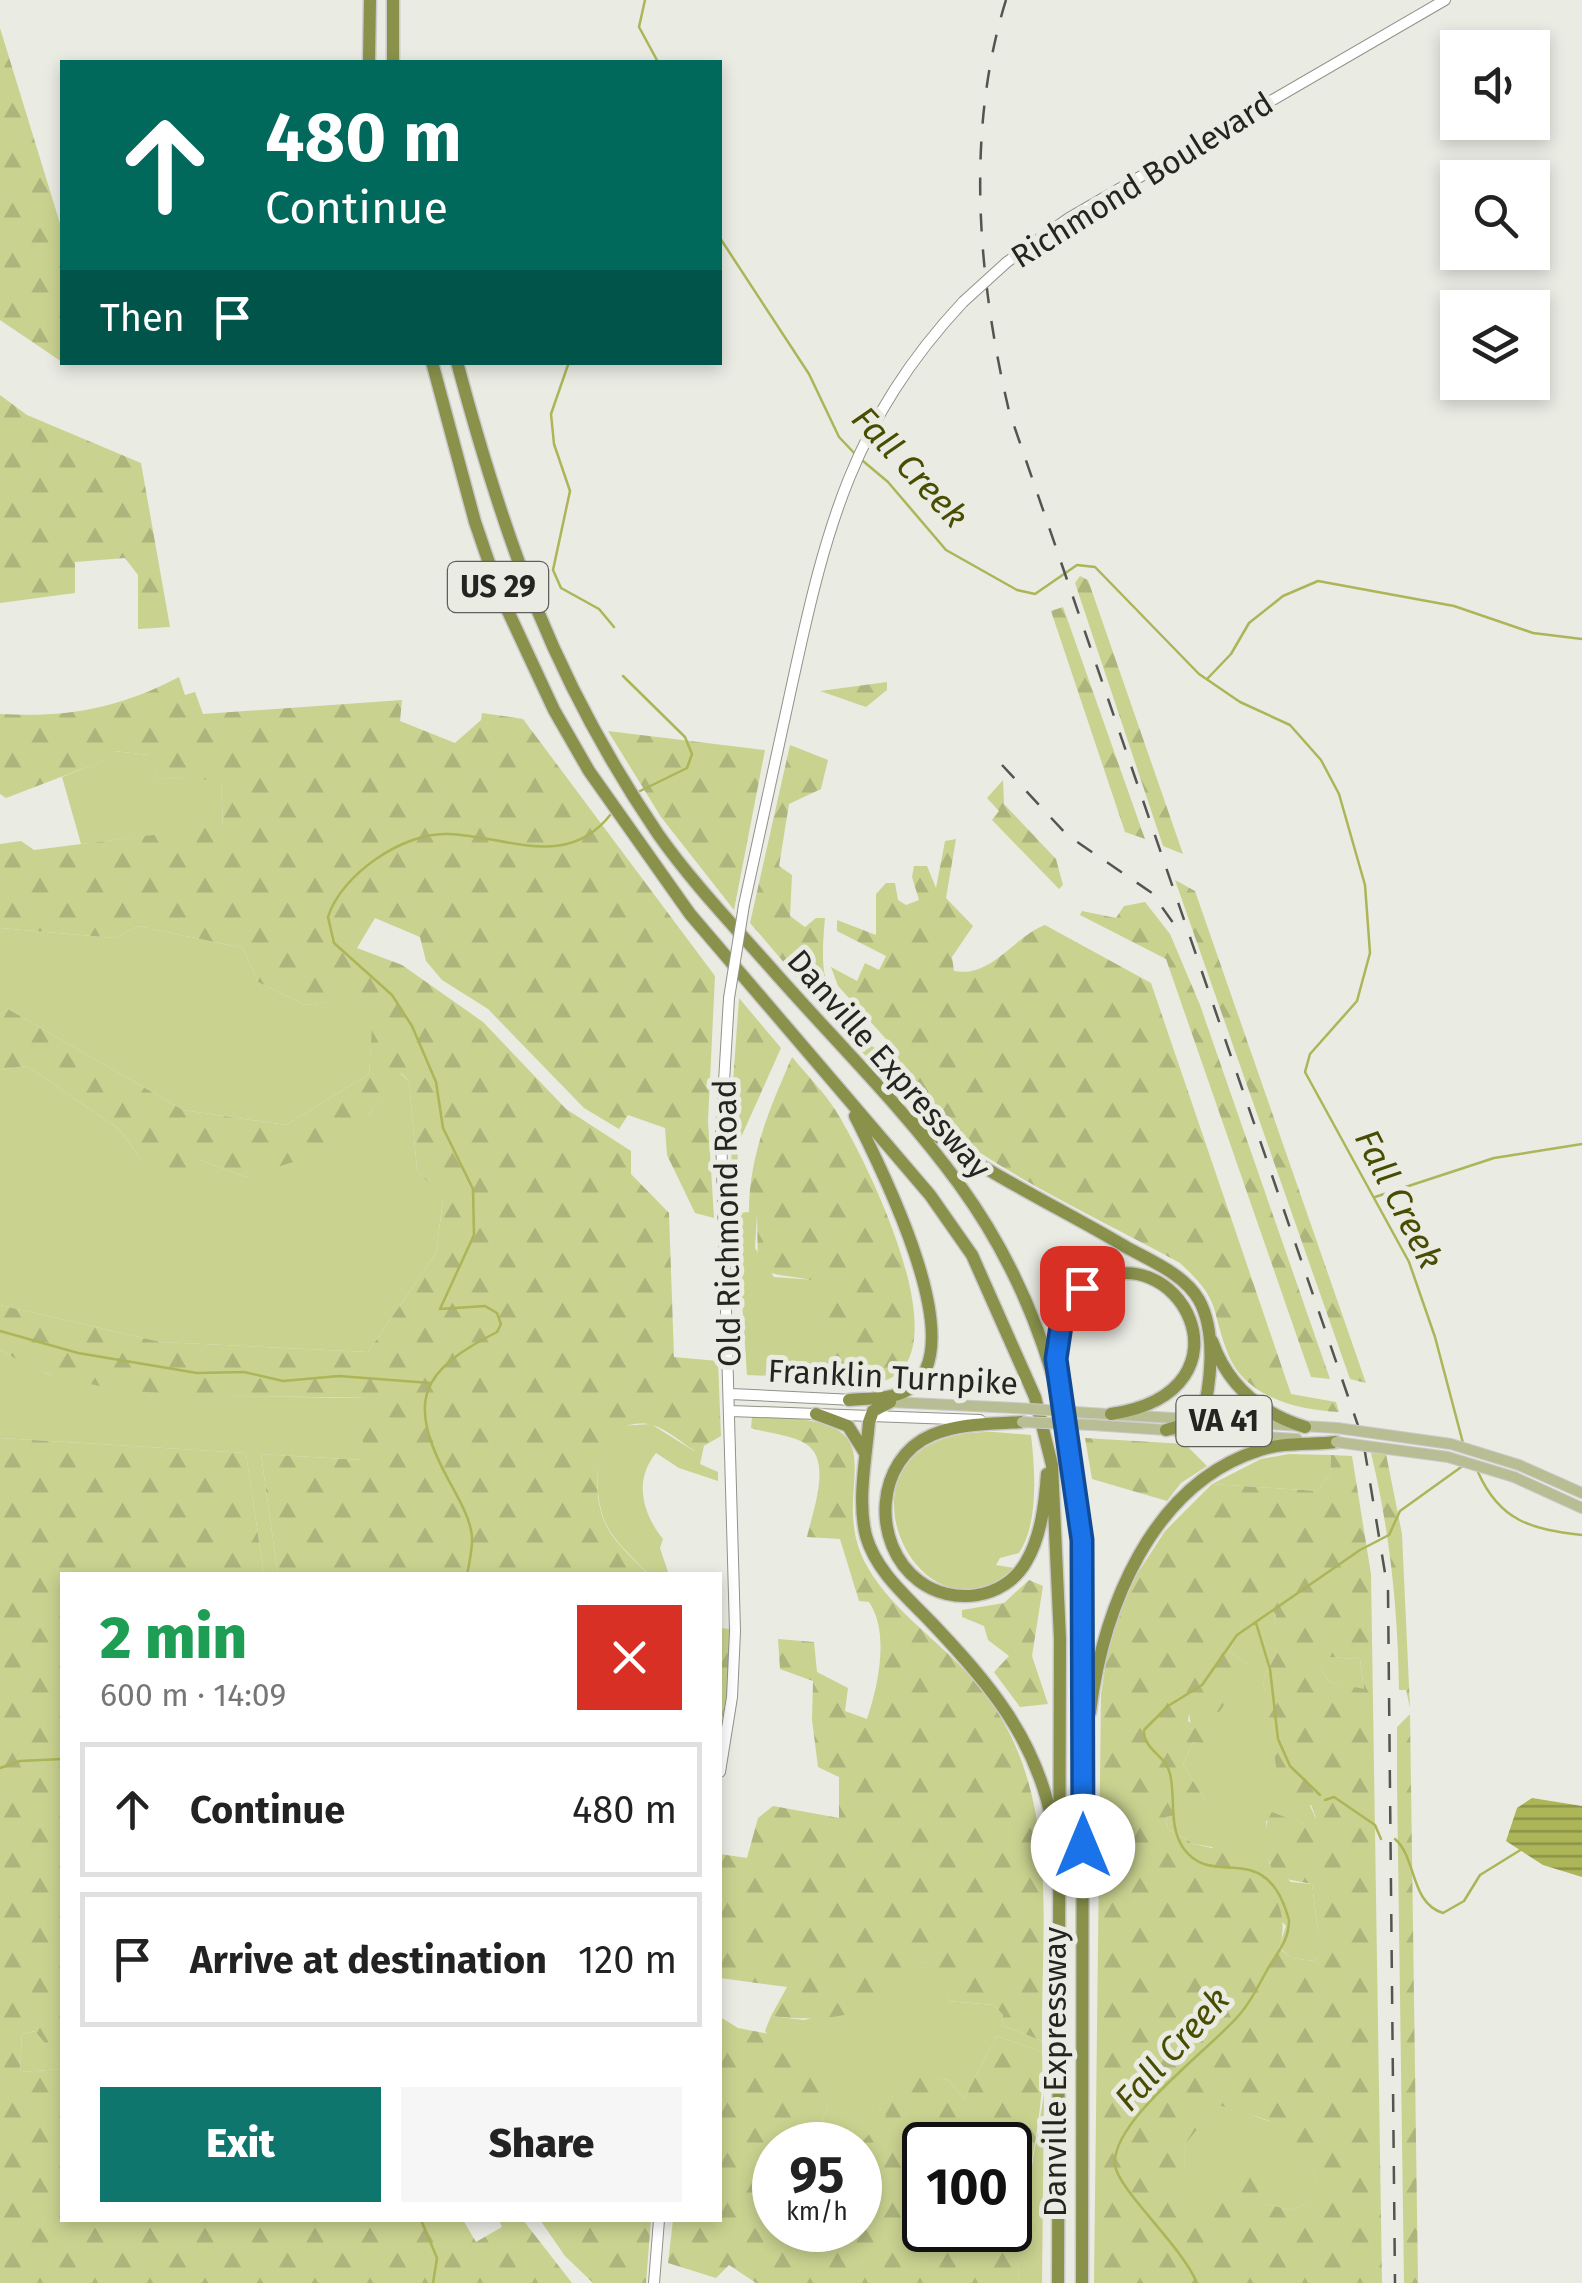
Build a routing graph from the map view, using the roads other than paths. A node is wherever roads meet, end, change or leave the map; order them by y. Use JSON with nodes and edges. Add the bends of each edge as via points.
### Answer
{"nodes":[{"id":1,"x":370,"y":0,"type":"edge"},
{"id":2,"x":393,"y":0,"type":"edge"},
{"id":3,"x":1445,"y":0,"type":"edge"},
{"id":4,"x":369,"y":60,"type":"edge"},
{"id":5,"x":393,"y":60,"type":"edge"},
{"id":6,"x":433,"y":365,"type":"edge"},
{"id":7,"x":459,"y":365,"type":"edge"},
{"id":8,"x":792,"y":680,"type":"joint"},
{"id":9,"x":870,"y":1080,"type":"junction"},
{"id":10,"x":842,"y":1092,"type":"junction"},
{"id":11,"x":1209,"y":1335,"type":"junction"},
{"id":12,"x":731,"y":1394,"type":"junction"},
{"id":13,"x":1059,"y":1396,"type":"junction"},
{"id":14,"x":849,"y":1400,"type":"junction"},
{"id":15,"x":890,"y":1402,"type":"junction"},
{"id":16,"x":732,"y":1411,"type":"junction"},
{"id":17,"x":816,"y":1414,"type":"junction"},
{"id":18,"x":1111,"y":1414,"type":"junction"},
{"id":19,"x":870,"y":1416,"type":"junction"},
{"id":20,"x":1200,"y":1420,"type":"junction"},
{"id":21,"x":1043,"y":1421,"type":"junction"},
{"id":22,"x":1022,"y":1422,"type":"junction"},
{"id":23,"x":1304,"y":1426,"type":"junction"},
{"id":24,"x":1166,"y":1430,"type":"junction"},
{"id":25,"x":1336,"y":1435,"type":"junction"},
{"id":26,"x":866,"y":1458,"type":"junction"},
{"id":27,"x":1582,"y":1493,"type":"edge"},
{"id":28,"x":1582,"y":1508,"type":"edge"},
{"id":29,"x":722,"y":1758,"type":"edge"},
{"id":30,"x":1083,"y":1769,"type":"junction"},
{"id":31,"x":1058,"y":1877,"type":"junction"},
{"id":32,"x":659,"y":2222,"type":"edge"},
{"id":33,"x":654,"y":2283,"type":"edge"},
{"id":34,"x":1058,"y":2283,"type":"edge"},
{"id":35,"x":1082,"y":2283,"type":"edge"}],
"edges":[{"from":1,"to":4,"type":"highway"},
{"from":2,"to":5,"type":"highway"},
{"from":3,"to":8,"type":"main road","name":"Richmond Boulevard","bridge":true,"via":[[1069,218],[964,302],[908,369],[840,493]]},
{"from":6,"to":10,"type":"highway","name":"Danville Expressway","number":"US 29","via":[[475,522],[554,710],[690,914]]},
{"from":7,"to":9,"type":"highway","name":"Danville Expressway","number":"US 29","via":[[524,586],[574,697],[622,779],[708,898]]},
{"from":8,"to":12,"type":"main road","name":"Old Richmond Road","bridge":true,"via":[[728,998],[721,1132]]},
{"from":9,"to":11,"type":"highway","via":[[962,1155],[1181,1279],[1198,1299]]},
{"from":9,"to":13,"type":"highway","name":"Danville Expressway","number":"US 29","via":[[944,1164],[992,1233],[1033,1316]]},
{"from":10,"to":14,"type":"highway","via":[[918,1262],[932,1344],[926,1369],[908,1390]]},
{"from":10,"to":21,"type":"highway","name":"Danville Expressway","number":"US 29","via":[[972,1254]]},
{"from":11,"to":20,"type":"highway"},
{"from":11,"to":23,"type":"highway","via":[[1242,1392],[1265,1412]]},
{"from":12,"to":14,"type":"main road","name":"Franklin Turnpike","number":"VA 41"},
{"from":12,"to":16,"type":"main road","name":"Old Richmond Road"},
{"from":13,"to":18,"type":"highway","via":[[1058,1330],[1072,1298],[1112,1274],[1154,1280],[1188,1313],[1194,1345],[1189,1368],[1164,1399]]},
{"from":13,"to":30,"type":"highway","name":"Danville Expressway","number":"US 29","via":[[1081,1519]]},
{"from":14,"to":15,"type":"main road","name":"Franklin Turnpike","number":"VA 41"},
{"from":15,"to":18,"type":"main road","name":"Franklin Turnpike","number":"VA 41","bridge":true},
{"from":15,"to":19,"type":"highway"},
{"from":16,"to":17,"type":"main road","name":"Franklin Turnpike","number":"VA 41"},
{"from":16,"to":29,"type":"main road","name":"Old Richmond Road","via":[[734,1676]]},
{"from":17,"to":19,"type":"main road","name":"Franklin Turnpike","number":"VA 41"},
{"from":17,"to":26,"type":"highway","via":[[848,1426]]},
{"from":18,"to":20,"type":"main road","name":"Franklin Turnpike","number":"VA 41"},
{"from":19,"to":22,"type":"main road","name":"Franklin Turnpike","number":"VA 41"},
{"from":19,"to":26,"type":"highway"},
{"from":20,"to":23,"type":"main road","name":"Franklin Turnpike","number":"VA 41"},
{"from":20,"to":24,"type":"highway"},
{"from":21,"to":22,"type":"highway","via":[[1044,1498],[1026,1563],[980,1596],[948,1595],[920,1583],[900,1560],[886,1524],[886,1489],[898,1460],[945,1429]]},
{"from":21,"to":31,"type":"highway","name":"Danville Expressway","number":"US 29","via":[[1058,1534]]},
{"from":22,"to":24,"type":"main road","name":"Franklin Turnpike","number":"VA 41","bridge":true},
{"from":23,"to":25,"type":"main road","name":"Franklin Turnpike","number":"VA 41"},
{"from":24,"to":25,"type":"main road","name":"Franklin Turnpike","number":"VA 41"},
{"from":25,"to":27,"type":"main road","name":"Franklin Turnpike","number":"VA 41","bridge":true,"via":[[1451,1444]]},
{"from":25,"to":28,"type":"main road","name":"Franklin Turnpike","number":"VA 41","bridge":true,"via":[[1448,1457]]},
{"from":25,"to":30,"type":"highway","via":[[1243,1456],[1203,1480],[1163,1520],[1131,1569],[1107,1628]]},
{"from":26,"to":31,"type":"highway","via":[[864,1522],[872,1553],[985,1679],[1018,1726],[1048,1802]]},
{"from":30,"to":35,"type":"highway","name":"Danville Expressway","number":"US 29"},
{"from":31,"to":34,"type":"highway","name":"Danville Expressway","number":"US 29"},
{"from":32,"to":33,"type":"main road"}]}
